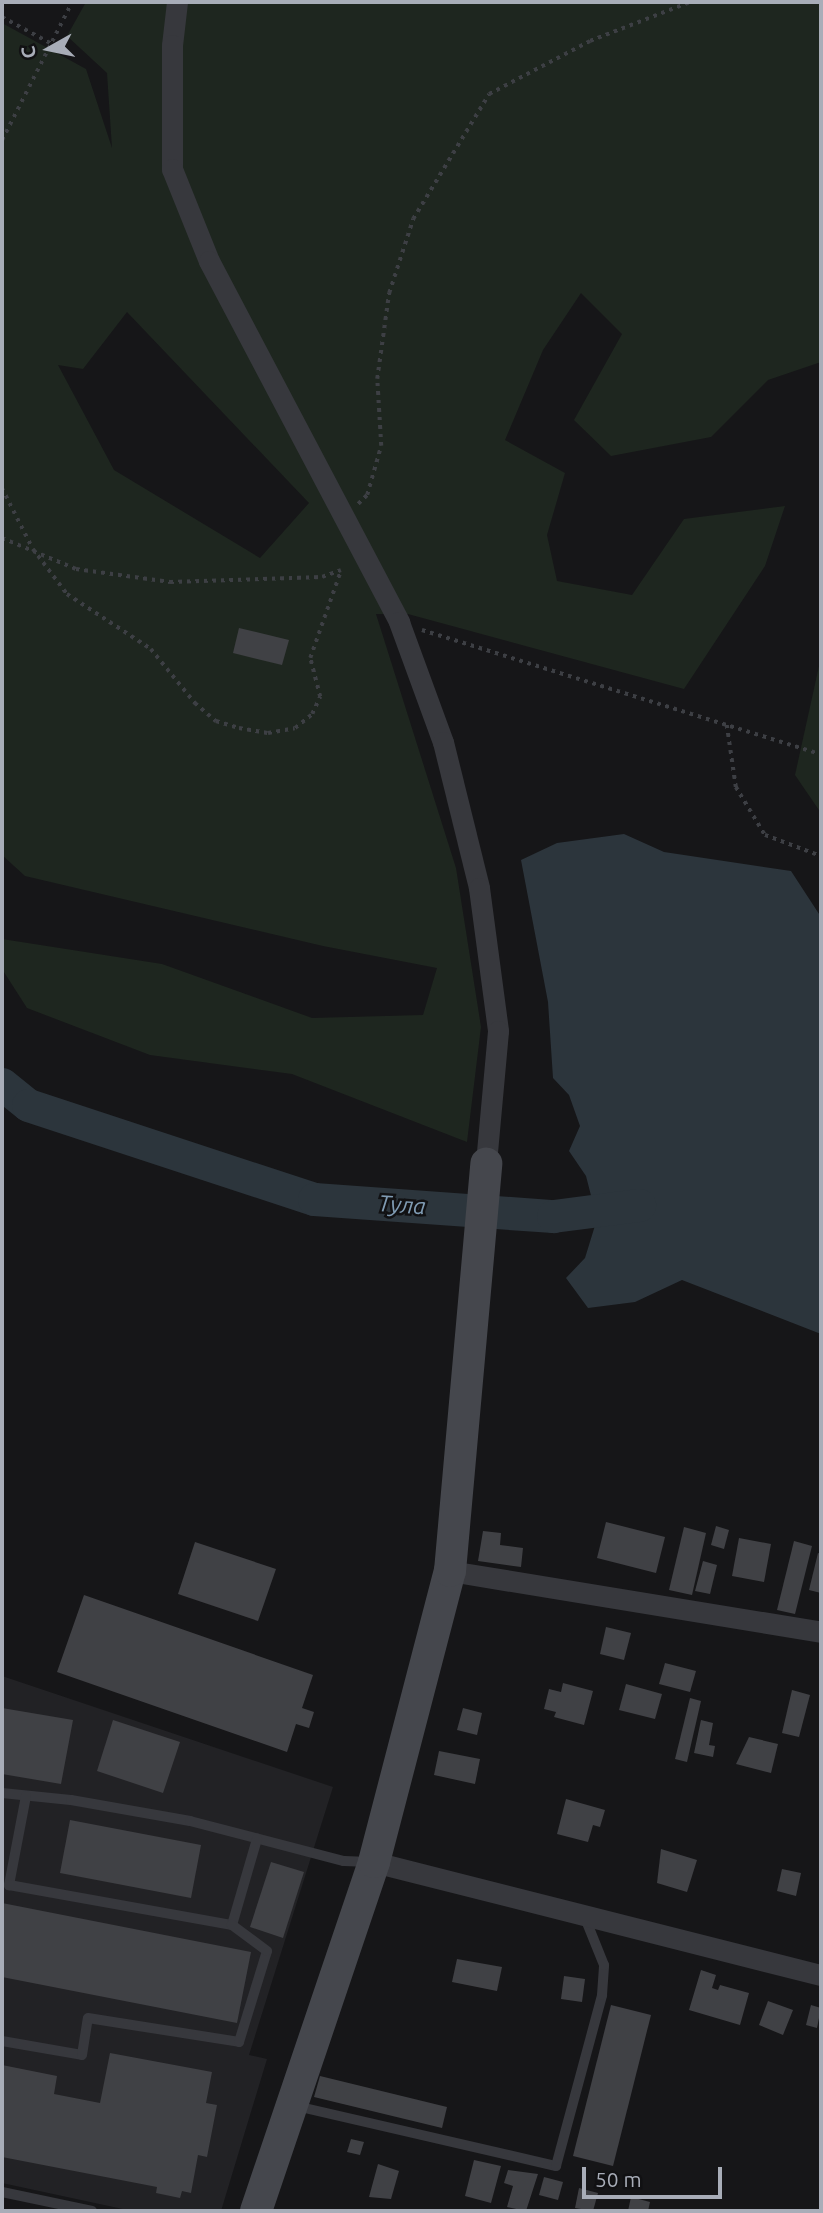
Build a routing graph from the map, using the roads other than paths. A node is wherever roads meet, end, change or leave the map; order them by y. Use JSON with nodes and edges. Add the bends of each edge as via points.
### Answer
{"nodes":[{"id":1,"x":177,"y":2,"type":"edge"},
{"id":2,"x":486,"y":1164,"type":"joint"},
{"id":3,"x":450,"y":1571,"type":"junction"},
{"id":4,"x":821,"y":1632,"type":"edge"},
{"id":5,"x":2,"y":1793,"type":"edge"},
{"id":6,"x":26,"y":1796,"type":"junction"},
{"id":7,"x":257,"y":1839,"type":"junction"},
{"id":8,"x":374,"y":1862,"type":"junction"},
{"id":9,"x":6,"y":1884,"type":"edge"},
{"id":10,"x":582,"y":1913,"type":"junction"},
{"id":11,"x":232,"y":1925,"type":"junction"},
{"id":12,"x":821,"y":1975,"type":"edge"},
{"id":13,"x":2,"y":2041,"type":"edge"},
{"id":14,"x":289,"y":2104,"type":"junction"},
{"id":15,"x":2,"y":2192,"type":"edge"},
{"id":16,"x":92,"y":2211,"type":"edge"},
{"id":17,"x":256,"y":2211,"type":"edge"}],
"edges":[{"from":1,"to":2,"type":"street","via":[[172,45],[172,169],[209,261],[399,622],[443,742],[479,888],[498,1031]]},
{"from":2,"to":3,"type":"street"},
{"from":3,"to":4,"type":"street"},
{"from":3,"to":8,"type":"street"},
{"from":5,"to":6,"type":"lane"},
{"from":6,"to":7,"type":"lane","via":[[190,1821]]},
{"from":6,"to":9,"type":"lane"},
{"from":7,"to":8,"type":"lane","via":[[344,1861]]},
{"from":7,"to":11,"type":"lane"},
{"from":8,"to":10,"type":"street"},
{"from":8,"to":14,"type":"street"},
{"from":9,"to":11,"type":"lane"},
{"from":10,"to":12,"type":"street"},
{"from":10,"to":14,"type":"lane","via":[[604,1965],[602,1995],[556,2166]]},
{"from":11,"to":13,"type":"lane","via":[[267,1951],[239,2042],[88,2018],[82,2055]]},
{"from":14,"to":17,"type":"street"},
{"from":15,"to":16,"type":"lane"}]}
